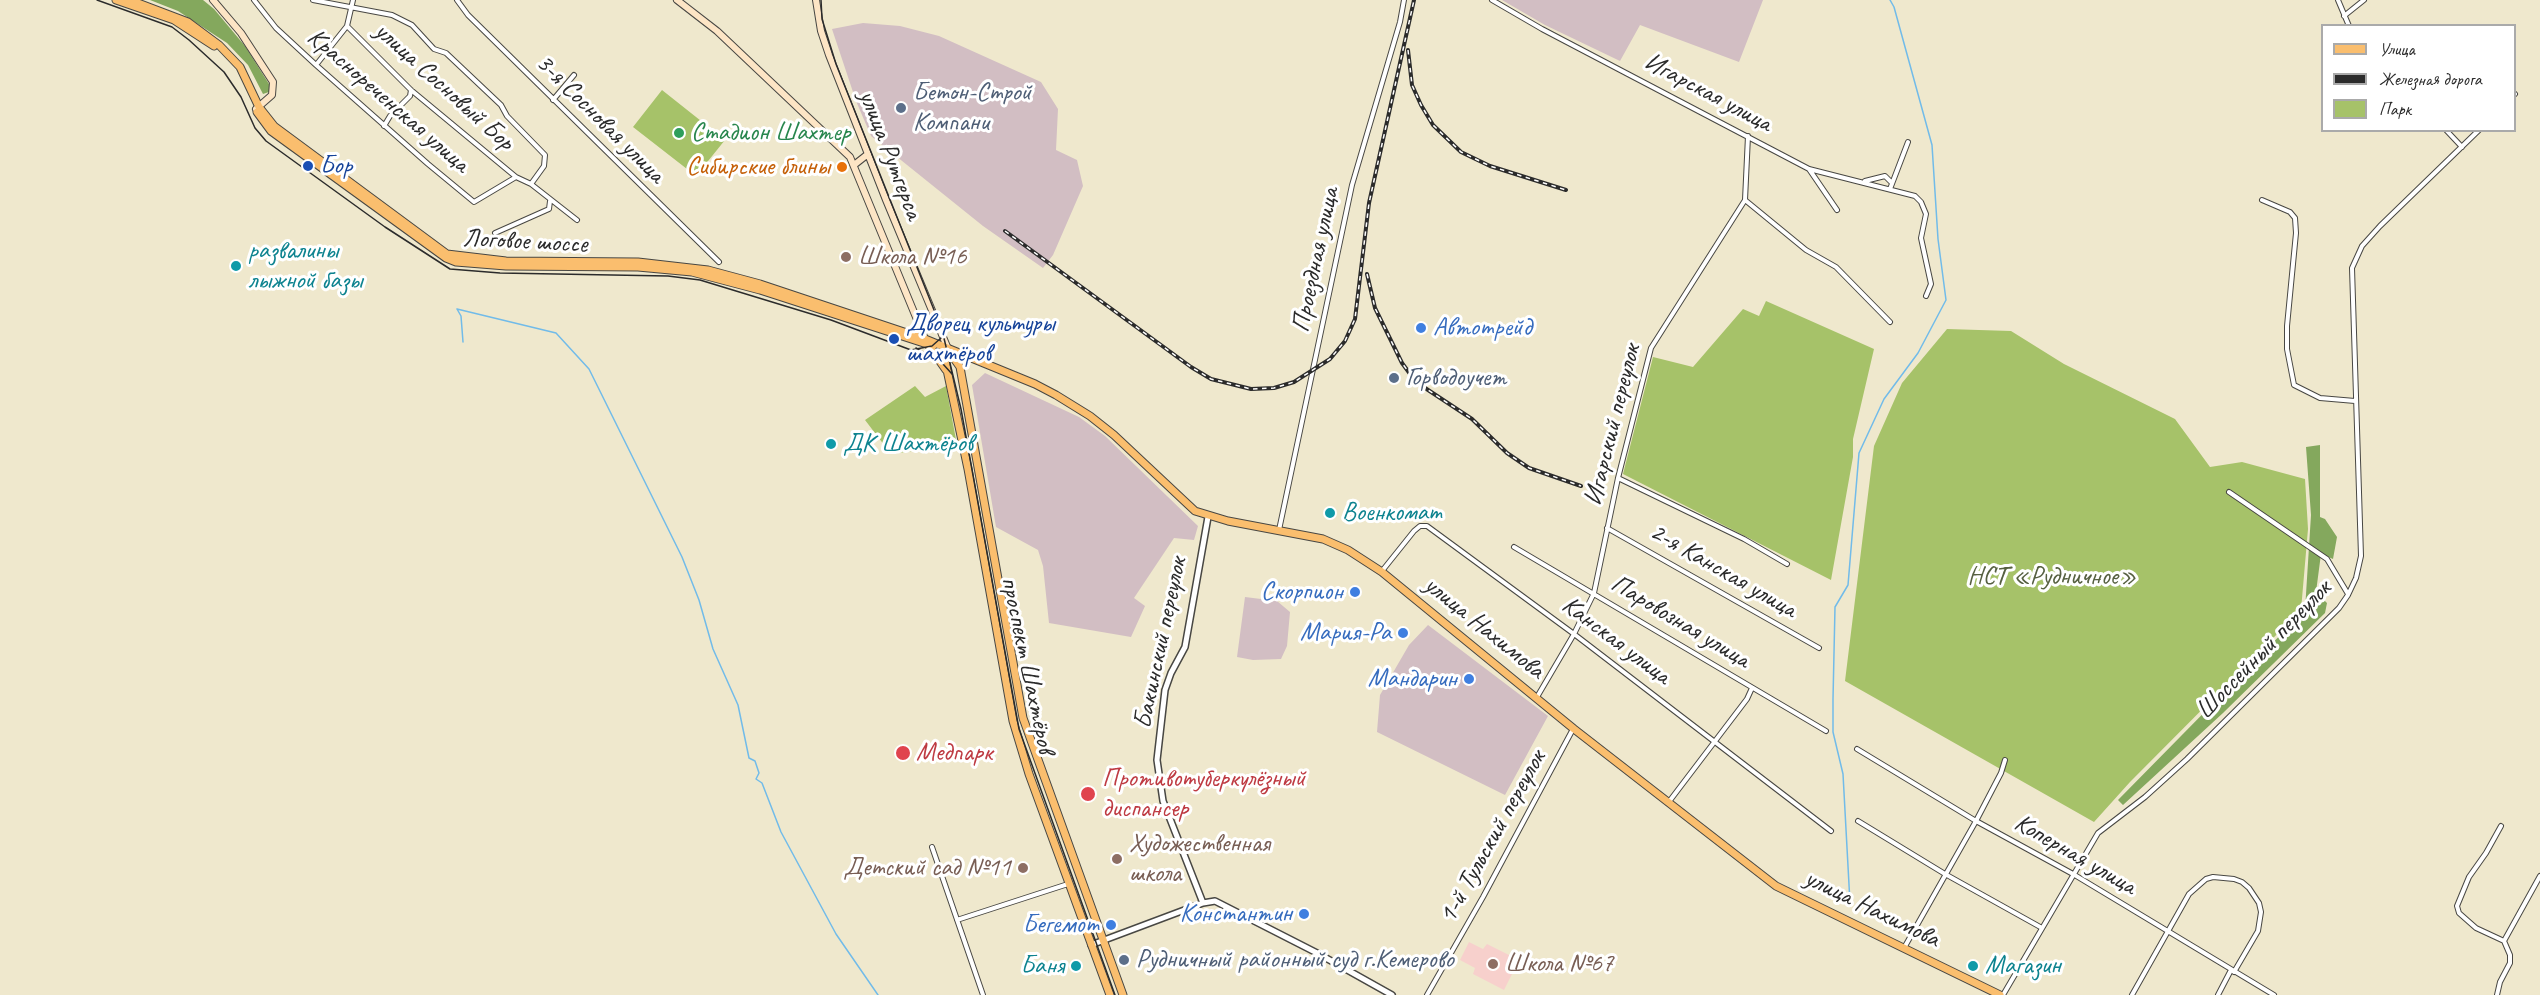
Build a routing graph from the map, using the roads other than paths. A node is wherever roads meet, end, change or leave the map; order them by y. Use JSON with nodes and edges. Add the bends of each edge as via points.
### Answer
{"nodes":[{"id":1,"x":116,"y":0,"type":"edge"},
{"id":2,"x":130,"y":0,"type":"edge"},
{"id":3,"x":213,"y":0,"type":"edge"},
{"id":4,"x":254,"y":0,"type":"edge"},
{"id":5,"x":313,"y":0,"type":"edge"},
{"id":6,"x":353,"y":0,"type":"edge"},
{"id":7,"x":457,"y":0,"type":"edge"},
{"id":8,"x":677,"y":0,"type":"edge"},
{"id":9,"x":1404,"y":0,"type":"edge"},
{"id":10,"x":1492,"y":0,"type":"edge"},
{"id":11,"x":2338,"y":0,"type":"edge"},
{"id":12,"x":2364,"y":0,"type":"edge"},
{"id":13,"x":816,"y":3,"type":"edge"},
{"id":14,"x":351,"y":8,"type":"junction"},
{"id":15,"x":2344,"y":16,"type":"junction"},
{"id":16,"x":2348,"y":24,"type":"edge"},
{"id":17,"x":347,"y":26,"type":"junction"},
{"id":18,"x":316,"y":65,"type":"junction"},
{"id":19,"x":574,"y":75,"type":"dead end"},
{"id":20,"x":411,"y":90,"type":"junction"},
{"id":21,"x":553,"y":100,"type":"junction"},
{"id":22,"x":257,"y":108,"type":"junction"},
{"id":23,"x":384,"y":126,"type":"junction"},
{"id":24,"x":2448,"y":132,"type":"edge"},
{"id":25,"x":2477,"y":132,"type":"edge"},
{"id":26,"x":1748,"y":136,"type":"junction"},
{"id":27,"x":1908,"y":142,"type":"dead end"},
{"id":28,"x":2463,"y":147,"type":"junction"},
{"id":29,"x":868,"y":154,"type":"junction"},
{"id":30,"x":854,"y":165,"type":"junction"},
{"id":31,"x":1809,"y":169,"type":"junction"},
{"id":32,"x":516,"y":177,"type":"junction"},
{"id":33,"x":1865,"y":182,"type":"junction"},
{"id":34,"x":531,"y":184,"type":"junction"},
{"id":35,"x":1891,"y":186,"type":"junction"},
{"id":36,"x":1745,"y":200,"type":"junction"},
{"id":37,"x":2262,"y":200,"type":"dead end"},
{"id":38,"x":550,"y":201,"type":"junction"},
{"id":39,"x":1837,"y":210,"type":"dead end"},
{"id":40,"x":577,"y":220,"type":"dead end"},
{"id":41,"x":495,"y":233,"type":"dead end"},
{"id":42,"x":719,"y":262,"type":"dead end"},
{"id":43,"x":1926,"y":296,"type":"dead end"},
{"id":44,"x":1890,"y":322,"type":"dead end"},
{"id":45,"x":926,"y":342,"type":"junction"},
{"id":46,"x":948,"y":350,"type":"junction"},
{"id":47,"x":947,"y":372,"type":"junction"},
{"id":48,"x":2355,"y":401,"type":"junction"},
{"id":49,"x":1618,"y":478,"type":"junction"},
{"id":50,"x":2229,"y":492,"type":"dead end"},
{"id":51,"x":1208,"y":517,"type":"junction"},
{"id":52,"x":1607,"y":528,"type":"junction"},
{"id":53,"x":1279,"y":531,"type":"junction"},
{"id":54,"x":1514,"y":547,"type":"dead end"},
{"id":55,"x":1787,"y":564,"type":"dead end"},
{"id":56,"x":1382,"y":572,"type":"junction"},
{"id":57,"x":1594,"y":593,"type":"junction"},
{"id":58,"x":2348,"y":595,"type":"junction"},
{"id":59,"x":1574,"y":634,"type":"junction"},
{"id":60,"x":1820,"y":648,"type":"dead end"},
{"id":61,"x":1752,"y":688,"type":"junction"},
{"id":62,"x":1537,"y":697,"type":"junction"},
{"id":63,"x":1574,"y":729,"type":"junction"},
{"id":64,"x":1826,"y":731,"type":"dead end"},
{"id":65,"x":1715,"y":741,"type":"junction"},
{"id":66,"x":1857,"y":749,"type":"dead end"},
{"id":67,"x":2005,"y":760,"type":"dead end"},
{"id":68,"x":1668,"y":804,"type":"junction"},
{"id":69,"x":1858,"y":821,"type":"dead end"},
{"id":70,"x":1976,"y":821,"type":"junction"},
{"id":71,"x":2501,"y":826,"type":"dead end"},
{"id":72,"x":1832,"y":831,"type":"dead end"},
{"id":73,"x":932,"y":847,"type":"dead end"},
{"id":74,"x":1945,"y":874,"type":"junction"},
{"id":75,"x":2073,"y":874,"type":"junction"},
{"id":76,"x":2540,"y":876,"type":"edge"},
{"id":77,"x":1069,"y":883,"type":"junction"},
{"id":78,"x":1203,"y":903,"type":"junction"},
{"id":79,"x":957,"y":920,"type":"junction"},
{"id":80,"x":2042,"y":928,"type":"junction"},
{"id":81,"x":2167,"y":931,"type":"junction"},
{"id":82,"x":1102,"y":941,"type":"junction"},
{"id":83,"x":2504,"y":942,"type":"junction"},
{"id":84,"x":1091,"y":945,"type":"junction"},
{"id":85,"x":1904,"y":948,"type":"junction"},
{"id":86,"x":2233,"y":971,"type":"junction"},
{"id":87,"x":983,"y":995,"type":"edge"},
{"id":88,"x":1110,"y":995,"type":"edge"},
{"id":89,"x":1123,"y":995,"type":"edge"},
{"id":90,"x":1392,"y":995,"type":"edge"},
{"id":91,"x":1427,"y":995,"type":"edge"},
{"id":92,"x":2001,"y":995,"type":"edge"},
{"id":93,"x":2132,"y":995,"type":"edge"},
{"id":94,"x":2218,"y":995,"type":"edge"},
{"id":95,"x":2274,"y":995,"type":"edge"},
{"id":96,"x":2498,"y":995,"type":"edge"}],
"edges":[{"from":1,"to":22,"type":"main road","name":"Логовое шоссе","via":[[174,20],[215,47],[236,70]]},
{"from":2,"to":22,"type":"main road","name":"Логовое шоссе","via":[[188,22],[224,48],[240,68]]},
{"from":3,"to":22,"type":"main road","via":[[241,33],[273,82],[272,95]]},
{"from":4,"to":18,"type":"street","name":"Краснореченская улица","via":[[276,28]]},
{"from":5,"to":14,"type":"street"},
{"from":6,"to":14,"type":"street"},
{"from":7,"to":21,"type":"street","name":"3-я Сосновая улица"},
{"from":8,"to":30,"type":"main road","name":"улица Рутгерса","via":[[717,31],[844,151]]},
{"from":9,"to":53,"type":"street","name":"Проездная улица","via":[[1352,185]]},
{"from":10,"to":26,"type":"street","name":"Игарская улица"},
{"from":11,"to":15,"type":"street"},
{"from":12,"to":15,"type":"street"},
{"from":13,"to":29,"type":"main road","name":"улица Рутгерса","via":[[826,47]]},
{"from":14,"to":17,"type":"street"},
{"from":14,"to":34,"type":"street","via":[[392,15],[412,25],[434,49],[446,53],[479,82],[545,155],[544,166]]},
{"from":15,"to":16,"type":"street"},
{"from":17,"to":18,"type":"street"},
{"from":17,"to":20,"type":"street","name":"улица Сосновый Бор"},
{"from":18,"to":23,"type":"street","name":"Краснореченская улица"},
{"from":19,"to":21,"type":"street"},
{"from":20,"to":23,"type":"street"},
{"from":20,"to":32,"type":"street","name":"улица Сосновый Бор"},
{"from":21,"to":42,"type":"street","name":"3-я Сосновая улица"},
{"from":22,"to":45,"type":"main road","name":"Логовое шоссе","via":[[271,131],[456,262],[692,272]]},
{"from":23,"to":32,"type":"street","name":"Краснореченская улица","via":[[474,202]]},
{"from":24,"to":28,"type":"street"},
{"from":25,"to":28,"type":"street","name":"Шоссейный переулок"},
{"from":26,"to":31,"type":"street","name":"Игарская улица"},
{"from":26,"to":36,"type":"street","name":"Игарский переулок"},
{"from":27,"to":35,"type":"street"},
{"from":28,"to":48,"type":"street","name":"Шоссейный переулок","via":[[2380,226],[2356,256],[2352,268]]},
{"from":29,"to":30,"type":"main road"},
{"from":29,"to":46,"type":"main road","name":"улица Рутгерса"},
{"from":30,"to":45,"type":"main road","name":"улица Рутгерса"},
{"from":31,"to":33,"type":"street","name":"Игарская улица"},
{"from":31,"to":39,"type":"street"},
{"from":32,"to":34,"type":"street","name":"улица Сосновый Бор"},
{"from":33,"to":35,"type":"street","name":"Игарская улица"},
{"from":33,"to":35,"type":"street","via":[[1885,176]]},
{"from":34,"to":38,"type":"street","name":"улица Сосновый Бор"},
{"from":35,"to":43,"type":"street","name":"Игарская улица","via":[[1915,196],[1926,214],[1921,238],[1931,284]]},
{"from":36,"to":44,"type":"street","via":[[1806,250],[1836,267]]},
{"from":36,"to":49,"type":"street","name":"Игарский переулок","via":[[1651,348]]},
{"from":37,"to":48,"type":"street","via":[[2295,218],[2287,326],[2294,385],[2320,398]]},
{"from":38,"to":40,"type":"street","name":"улица Сосновый Бор"},
{"from":38,"to":41,"type":"street","via":[[549,209]]},
{"from":45,"to":46,"type":"main road","name":"улица Нахимова"},
{"from":45,"to":47,"type":"main road","name":"проспект Шахтёров"},
{"from":46,"to":47,"type":"main road"},
{"from":46,"to":51,"type":"main road","name":"улица Нахимова","via":[[1035,384],[1073,405],[1114,435],[1195,511]]},
{"from":46,"to":82,"type":"main road","name":"проспект Шахтёров","via":[[960,367],[1023,718]]},
{"from":47,"to":77,"type":"main road","name":"проспект Шахтёров","via":[[1013,721]]},
{"from":48,"to":58,"type":"street","name":"Шоссейный переулок","via":[[2361,556]]},
{"from":49,"to":52,"type":"street","name":"Игарский переулок"},
{"from":49,"to":55,"type":"street"},
{"from":50,"to":58,"type":"street","via":[[2327,558]]},
{"from":51,"to":53,"type":"main road","name":"улица Нахимова"},
{"from":51,"to":78,"type":"street","name":"Бакинский переулок","via":[[1185,647],[1165,690],[1157,760],[1163,801]]},
{"from":52,"to":57,"type":"street","name":"Игарский переулок"},
{"from":52,"to":60,"type":"street","name":"2-я Канская улица"},
{"from":53,"to":56,"type":"main road","name":"улица Нахимова","via":[[1334,543]]},
{"from":54,"to":57,"type":"street","name":"Паровозная улица"},
{"from":56,"to":59,"type":"street","name":"Канская улица","via":[[1414,531],[1426,526]]},
{"from":56,"to":62,"type":"main road","name":"улица Нахимова"},
{"from":57,"to":59,"type":"street","name":"Игарский переулок"},
{"from":57,"to":61,"type":"street","name":"Паровозная улица"},
{"from":58,"to":75,"type":"street","name":"Шоссейный переулок","via":[[2187,759],[2098,833]]},
{"from":59,"to":62,"type":"street","name":"Игарский переулок"},
{"from":59,"to":65,"type":"street","name":"Канская улица"},
{"from":61,"to":64,"type":"street","name":"Паровозная улица"},
{"from":61,"to":65,"type":"street"},
{"from":62,"to":63,"type":"main road","name":"улица Нахимова"},
{"from":63,"to":68,"type":"main road","name":"улица Нахимова"},
{"from":63,"to":91,"type":"street","name":"1-й Тульский переулок"},
{"from":65,"to":68,"type":"street"},
{"from":65,"to":72,"type":"street","name":"Канская улица"},
{"from":66,"to":70,"type":"street","name":"Коперная улица"},
{"from":67,"to":70,"type":"street"},
{"from":68,"to":85,"type":"main road","name":"улица Нахимова","via":[[1776,886]]},
{"from":69,"to":74,"type":"street"},
{"from":70,"to":74,"type":"street"},
{"from":70,"to":75,"type":"street","name":"Коперная улица"},
{"from":71,"to":83,"type":"street","via":[[2469,877],[2457,906],[2459,913],[2476,928]]},
{"from":73,"to":79,"type":"street"},
{"from":74,"to":80,"type":"street"},
{"from":74,"to":85,"type":"street"},
{"from":75,"to":80,"type":"street","name":"Шоссейный переулок"},
{"from":75,"to":81,"type":"street","name":"Коперная улица"},
{"from":76,"to":83,"type":"street"},
{"from":77,"to":79,"type":"street"},
{"from":77,"to":84,"type":"main road","name":"проспект Шахтёров"},
{"from":78,"to":82,"type":"street"},
{"from":78,"to":90,"type":"street","via":[[1215,902]]},
{"from":79,"to":87,"type":"street"},
{"from":80,"to":92,"type":"street","name":"Шоссейный переулок"},
{"from":81,"to":86,"type":"street","name":"Коперная улица"},
{"from":81,"to":86,"type":"street","via":[[2189,894],[2206,879],[2226,877],[2242,882],[2259,903],[2261,912],[2258,931]]},
{"from":81,"to":93,"type":"street"},
{"from":82,"to":84,"type":"street"},
{"from":82,"to":89,"type":"main road","name":"проспект Шахтёров"},
{"from":83,"to":96,"type":"street","via":[[2510,963]]},
{"from":84,"to":88,"type":"main road","name":"проспект Шахтёров"},
{"from":85,"to":92,"type":"main road","name":"улица Нахимова"},
{"from":86,"to":94,"type":"street"},
{"from":86,"to":95,"type":"street","name":"Коперная улица"}]}
